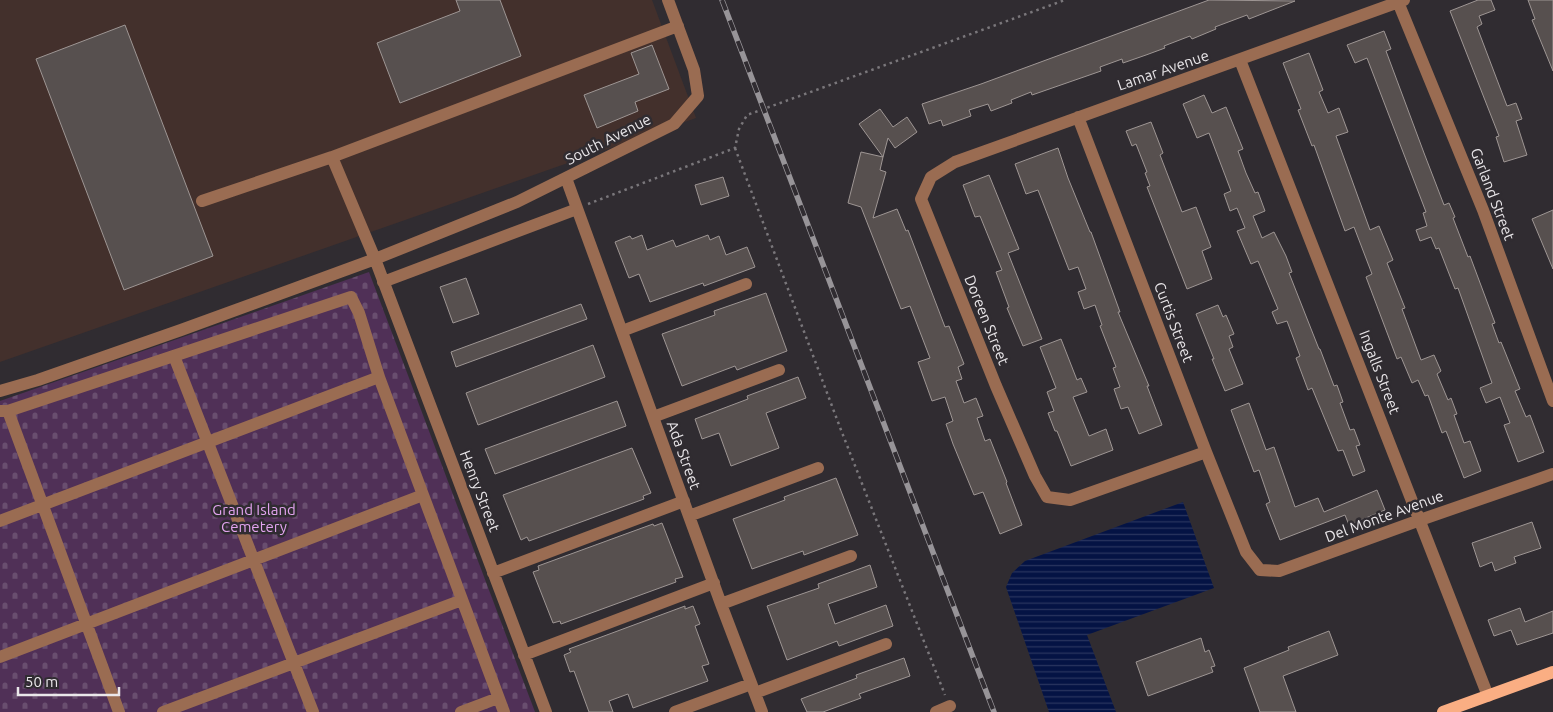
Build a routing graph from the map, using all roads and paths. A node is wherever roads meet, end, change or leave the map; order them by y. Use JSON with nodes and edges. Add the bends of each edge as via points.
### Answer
{"nodes":[{"id":1,"x":668,"y":0,"type":"edge"},
{"id":2,"x":1065,"y":0,"type":"edge"},
{"id":3,"x":1401,"y":1,"type":"edge"},
{"id":4,"x":678,"y":26,"type":"junction"},
{"id":5,"x":1240,"y":60,"type":"junction"},
{"id":6,"x":1078,"y":117,"type":"junction"},
{"id":7,"x":735,"y":148,"type":"junction"},
{"id":8,"x":332,"y":157,"type":"junction"},
{"id":9,"x":935,"y":175,"type":"joint"},
{"id":10,"x":566,"y":178,"type":"junction"},
{"id":11,"x":202,"y":201,"type":"dead end"},
{"id":12,"x":577,"y":209,"type":"junction"},
{"id":13,"x":375,"y":259,"type":"junction"},
{"id":14,"x":384,"y":282,"type":"junction"},
{"id":15,"x":746,"y":284,"type":"dead end"},
{"id":16,"x":622,"y":330,"type":"junction"},
{"id":17,"x":174,"y":356,"type":"junction"},
{"id":18,"x":780,"y":370,"type":"dead end"},
{"id":19,"x":379,"y":377,"type":"junction"},
{"id":20,"x":0,"y":391,"type":"edge"},
{"id":21,"x":1553,"y":401,"type":"edge"},
{"id":22,"x":4,"y":411,"type":"edge"},
{"id":23,"x":653,"y":417,"type":"junction"},
{"id":24,"x":208,"y":442,"type":"junction"},
{"id":25,"x":1206,"y":452,"type":"junction"},
{"id":26,"x":818,"y":468,"type":"dead end"},
{"id":27,"x":1553,"y":474,"type":"edge"},
{"id":28,"x":423,"y":496,"type":"junction"},
{"id":29,"x":684,"y":501,"type":"junction"},
{"id":30,"x":43,"y":505,"type":"junction"},
{"id":31,"x":689,"y":516,"type":"junction"},
{"id":32,"x":1420,"y":520,"type":"junction"},
{"id":33,"x":0,"y":521,"type":"edge"},
{"id":34,"x":1241,"y":538,"type":"joint"},
{"id":35,"x":851,"y":556,"type":"dead end"},
{"id":36,"x":254,"y":560,"type":"junction"},
{"id":37,"x":493,"y":573,"type":"junction"},
{"id":38,"x":714,"y":583,"type":"junction"},
{"id":39,"x":462,"y":600,"type":"junction"},
{"id":40,"x":721,"y":604,"type":"junction"},
{"id":41,"x":87,"y":624,"type":"junction"},
{"id":42,"x":886,"y":644,"type":"dead end"},
{"id":43,"x":524,"y":655,"type":"junction"},
{"id":44,"x":0,"y":657,"type":"edge"},
{"id":45,"x":294,"y":663,"type":"junction"},
{"id":46,"x":1553,"y":672,"type":"edge"},
{"id":47,"x":753,"y":688,"type":"junction"},
{"id":48,"x":1488,"y":696,"type":"junction"},
{"id":49,"x":498,"y":698,"type":"junction"},
{"id":50,"x":950,"y":706,"type":"joint"},
{"id":51,"x":120,"y":712,"type":"edge"},
{"id":52,"x":163,"y":712,"type":"edge"},
{"id":53,"x":313,"y":712,"type":"edge"},
{"id":54,"x":461,"y":712,"type":"edge"},
{"id":55,"x":504,"y":712,"type":"edge"},
{"id":56,"x":546,"y":712,"type":"edge"},
{"id":57,"x":676,"y":712,"type":"edge"},
{"id":58,"x":762,"y":712,"type":"edge"},
{"id":59,"x":936,"y":712,"type":"edge"},
{"id":60,"x":1443,"y":712,"type":"edge"}],
"edges":[{"from":1,"to":4,"type":"street"},
{"from":2,"to":7,"type":"path","via":[[747,115],[739,129]]},
{"from":3,"to":5,"type":"street","name":"Lamar Avenue"},
{"from":3,"to":21,"type":"street","name":"Garland Street"},
{"from":4,"to":8,"type":"street"},
{"from":4,"to":10,"type":"street","name":"South Avenue","via":[[694,70],[698,96],[674,124]]},
{"from":5,"to":6,"type":"street","name":"Lamar Avenue"},
{"from":5,"to":32,"type":"street","name":"Ingalls Street"},
{"from":6,"to":9,"type":"street","name":"Lamar Avenue","via":[[955,162]]},
{"from":6,"to":25,"type":"street","name":"Curtis Street"},
{"from":7,"to":12,"type":"path"},
{"from":7,"to":50,"type":"path"},
{"from":8,"to":11,"type":"street"},
{"from":8,"to":13,"type":"street","name":"Henry Street"},
{"from":9,"to":25,"type":"street","name":"Doreen Street","via":[[920,199],[996,386],[1037,480],[1048,497],[1070,500]]},
{"from":10,"to":12,"type":"street","name":"South Avenue"},
{"from":10,"to":13,"type":"street","via":[[517,202]]},
{"from":12,"to":14,"type":"street"},
{"from":12,"to":16,"type":"street","name":"Ada Street"},
{"from":13,"to":14,"type":"street","name":"Henry Street"},
{"from":13,"to":20,"type":"street"},
{"from":14,"to":37,"type":"street","name":"Henry Street"},
{"from":15,"to":16,"type":"street"},
{"from":16,"to":23,"type":"street","name":"Ada Street"},
{"from":17,"to":19,"type":"street","via":[[351,297]]},
{"from":17,"to":22,"type":"street"},
{"from":17,"to":24,"type":"street"},
{"from":18,"to":23,"type":"street"},
{"from":19,"to":24,"type":"street"},
{"from":19,"to":28,"type":"street"},
{"from":22,"to":30,"type":"street"},
{"from":23,"to":29,"type":"street","name":"Ada Street"},
{"from":24,"to":30,"type":"street"},
{"from":24,"to":36,"type":"street"},
{"from":25,"to":34,"type":"street","name":"Curtis Street"},
{"from":26,"to":31,"type":"street"},
{"from":27,"to":32,"type":"street","name":"Del Monte Avenue"},
{"from":28,"to":36,"type":"street"},
{"from":28,"to":39,"type":"street"},
{"from":29,"to":31,"type":"street","name":"Ada Street"},
{"from":29,"to":37,"type":"street"},
{"from":30,"to":33,"type":"street"},
{"from":30,"to":41,"type":"street"},
{"from":31,"to":38,"type":"street","name":"Ada Street"},
{"from":32,"to":34,"type":"street","name":"Del Monte Avenue","via":[[1280,572],[1260,570],[1246,552]]},
{"from":32,"to":48,"type":"street","name":"Ingalls Street"},
{"from":35,"to":40,"type":"street"},
{"from":36,"to":41,"type":"street"},
{"from":36,"to":45,"type":"street"},
{"from":37,"to":43,"type":"street","name":"Henry Street"},
{"from":38,"to":40,"type":"street","name":"Ada Street"},
{"from":38,"to":43,"type":"street"},
{"from":39,"to":45,"type":"street"},
{"from":39,"to":49,"type":"street"},
{"from":40,"to":47,"type":"street","name":"Ada Street"},
{"from":41,"to":44,"type":"street"},
{"from":41,"to":51,"type":"street"},
{"from":42,"to":47,"type":"street"},
{"from":43,"to":56,"type":"street","name":"Henry Street"},
{"from":45,"to":52,"type":"street"},
{"from":45,"to":53,"type":"street"},
{"from":46,"to":48,"type":"main road"},
{"from":47,"to":57,"type":"street"},
{"from":47,"to":58,"type":"street","name":"Ada Street"},
{"from":48,"to":60,"type":"main road"},
{"from":49,"to":54,"type":"street"},
{"from":49,"to":55,"type":"street"},
{"from":50,"to":59,"type":"street"}]}
